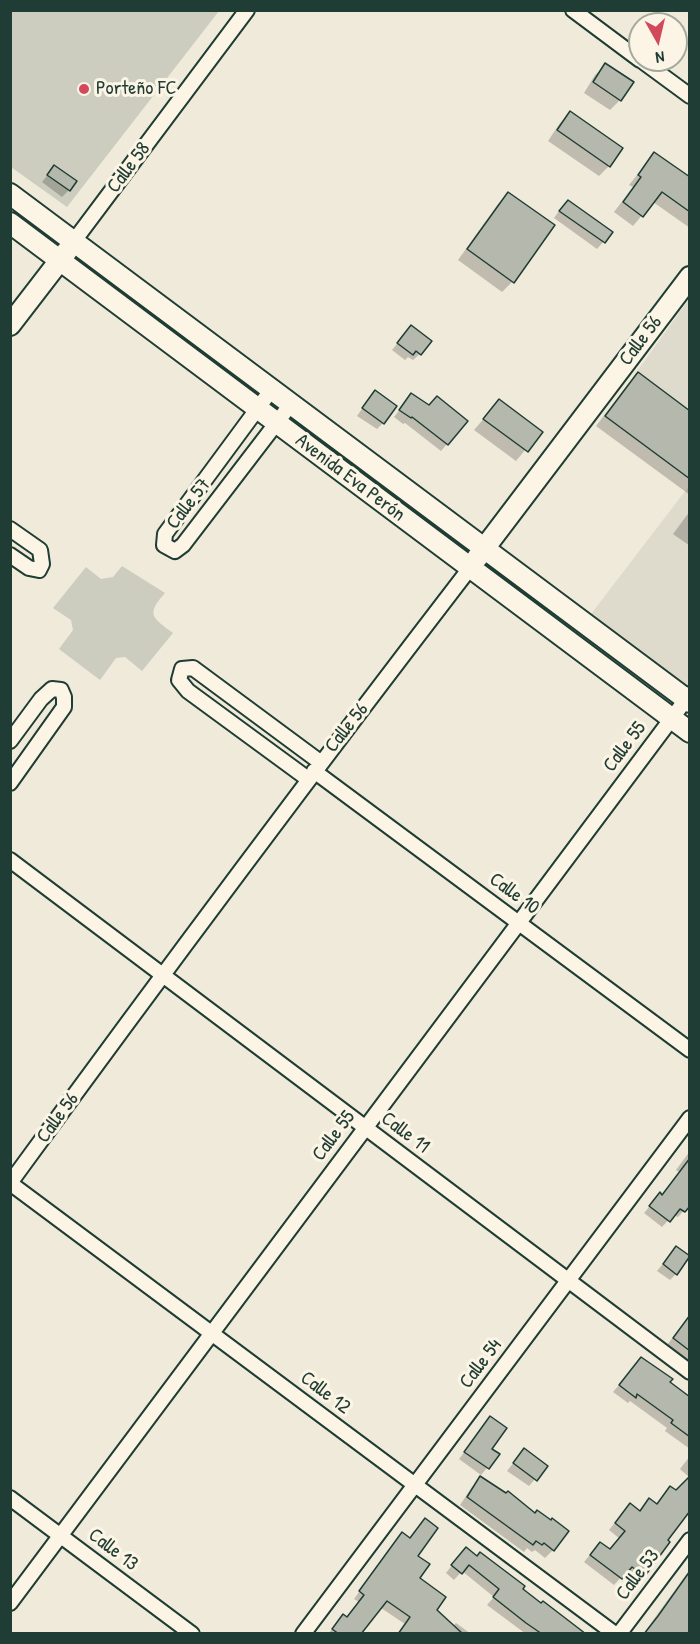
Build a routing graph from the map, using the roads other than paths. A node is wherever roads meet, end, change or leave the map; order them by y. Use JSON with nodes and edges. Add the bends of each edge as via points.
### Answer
{"nodes":[{"id":1,"x":247,"y":10,"type":"edge"},
{"id":2,"x":573,"y":10,"type":"edge"},
{"id":3,"x":628,"y":51,"type":"edge"},
{"id":4,"x":657,"y":72,"type":"edge"},
{"id":5,"x":690,"y":96,"type":"edge"},
{"id":6,"x":10,"y":194,"type":"edge"},
{"id":7,"x":10,"y":223,"type":"edge"},
{"id":8,"x":74,"y":241,"type":"junction"},
{"id":9,"x":60,"y":260,"type":"junction"},
{"id":10,"x":690,"y":277,"type":"edge"},
{"id":11,"x":10,"y":325,"type":"edge"},
{"id":12,"x":272,"y":389,"type":"junction"},
{"id":13,"x":291,"y":404,"type":"junction"},
{"id":14,"x":258,"y":409,"type":"junction"},
{"id":15,"x":276,"y":422,"type":"junction"},
{"id":16,"x":10,"y":529,"type":"edge"},
{"id":17,"x":484,"y":548,"type":"junction"},
{"id":18,"x":10,"y":555,"type":"edge"},
{"id":19,"x":470,"y":568,"type":"junction"},
{"id":20,"x":688,"y":698,"type":"edge"},
{"id":21,"x":671,"y":718,"type":"junction"},
{"id":22,"x":690,"y":732,"type":"edge"},
{"id":23,"x":10,"y":741,"type":"edge"},
{"id":24,"x":314,"y":770,"type":"junction"},
{"id":25,"x":10,"y":783,"type":"edge"},
{"id":26,"x":10,"y":860,"type":"edge"},
{"id":27,"x":519,"y":922,"type":"junction"},
{"id":28,"x":162,"y":974,"type":"junction"},
{"id":29,"x":690,"y":1050,"type":"edge"},
{"id":30,"x":690,"y":1118,"type":"edge"},
{"id":31,"x":365,"y":1127,"type":"junction"},
{"id":32,"x":11,"y":1183,"type":"edge"},
{"id":33,"x":568,"y":1279,"type":"junction"},
{"id":34,"x":212,"y":1333,"type":"junction"},
{"id":35,"x":690,"y":1372,"type":"edge"},
{"id":36,"x":415,"y":1484,"type":"junction"},
{"id":37,"x":10,"y":1498,"type":"edge"},
{"id":38,"x":61,"y":1535,"type":"junction"},
{"id":39,"x":690,"y":1539,"type":"edge"},
{"id":40,"x":10,"y":1602,"type":"edge"},
{"id":41,"x":192,"y":1634,"type":"edge"},
{"id":42,"x":303,"y":1634,"type":"edge"},
{"id":43,"x":617,"y":1634,"type":"edge"}],
"edges":[{"from":1,"to":8,"type":"street","name":"Calle 58"},
{"from":2,"to":3,"type":"street"},
{"from":4,"to":5,"type":"street"},
{"from":6,"to":8,"type":"main road","name":"Avenida Eva Perón"},
{"from":7,"to":9,"type":"main road","name":"Avenida Eva Perón"},
{"from":8,"to":9,"type":"main road","name":"Calle 58"},
{"from":8,"to":12,"type":"main road","name":"Avenida Eva Perón"},
{"from":9,"to":11,"type":"main road","name":"Calle 58"},
{"from":9,"to":14,"type":"main road","name":"Avenida Eva Perón"},
{"from":10,"to":17,"type":"main road","name":"Calle 56"},
{"from":12,"to":13,"type":"main road","name":"Avenida Eva Perón"},
{"from":12,"to":14,"type":"street","name":"Calle 57"},
{"from":13,"to":15,"type":"street","name":"Calle 57"},
{"from":13,"to":17,"type":"main road","name":"Avenida Eva Perón"},
{"from":14,"to":15,"type":"main road","name":"Avenida Eva Perón"},
{"from":14,"to":15,"type":"street","name":"Calle 57","via":[[165,534],[164,545],[175,551],[183,545]]},
{"from":15,"to":19,"type":"main road","name":"Avenida Eva Perón"},
{"from":16,"to":18,"type":"street","via":[[40,550],[42,564],[39,570],[29,568]]},
{"from":17,"to":19,"type":"main road","name":"Calle 56"},
{"from":17,"to":20,"type":"main road","name":"Avenida Eva Perón"},
{"from":19,"to":21,"type":"main road","name":"Avenida Eva Perón"},
{"from":19,"to":24,"type":"street","name":"Calle 56"},
{"from":20,"to":21,"type":"street","name":"Calle 55"},
{"from":21,"to":22,"type":"main road","name":"Avenida Eva Perón"},
{"from":21,"to":27,"type":"street","name":"Calle 55"},
{"from":23,"to":25,"type":"street","via":[[41,699],[52,689],[61,690],[64,707]]},
{"from":24,"to":24,"type":"street","name":"Calle 10","via":[[193,668],[182,669],[179,681],[188,691]]},
{"from":24,"to":27,"type":"street","name":"Calle 10"},
{"from":24,"to":28,"type":"street","name":"Calle 56"},
{"from":26,"to":28,"type":"street","name":"Calle 11"},
{"from":27,"to":29,"type":"street","name":"Calle 10"},
{"from":27,"to":31,"type":"street","name":"Calle 55"},
{"from":28,"to":31,"type":"street","name":"Calle 11"},
{"from":28,"to":32,"type":"street","name":"Calle 56"},
{"from":30,"to":33,"type":"street","name":"Calle 54"},
{"from":31,"to":33,"type":"street","name":"Calle 11"},
{"from":31,"to":34,"type":"street","name":"Calle 55"},
{"from":32,"to":34,"type":"street","name":"Calle 12"},
{"from":33,"to":35,"type":"street","name":"Calle 11"},
{"from":33,"to":36,"type":"street","name":"Calle 54"},
{"from":34,"to":36,"type":"street","name":"Calle 12"},
{"from":34,"to":38,"type":"street","name":"Calle 55"},
{"from":36,"to":42,"type":"street","name":"Calle 54"},
{"from":36,"to":43,"type":"street","name":"Calle 12"},
{"from":37,"to":38,"type":"street","name":"Calle 13"},
{"from":38,"to":40,"type":"street","name":"Calle 55"},
{"from":38,"to":41,"type":"street","name":"Calle 13"},
{"from":39,"to":43,"type":"street","name":"Calle 53"}]}
